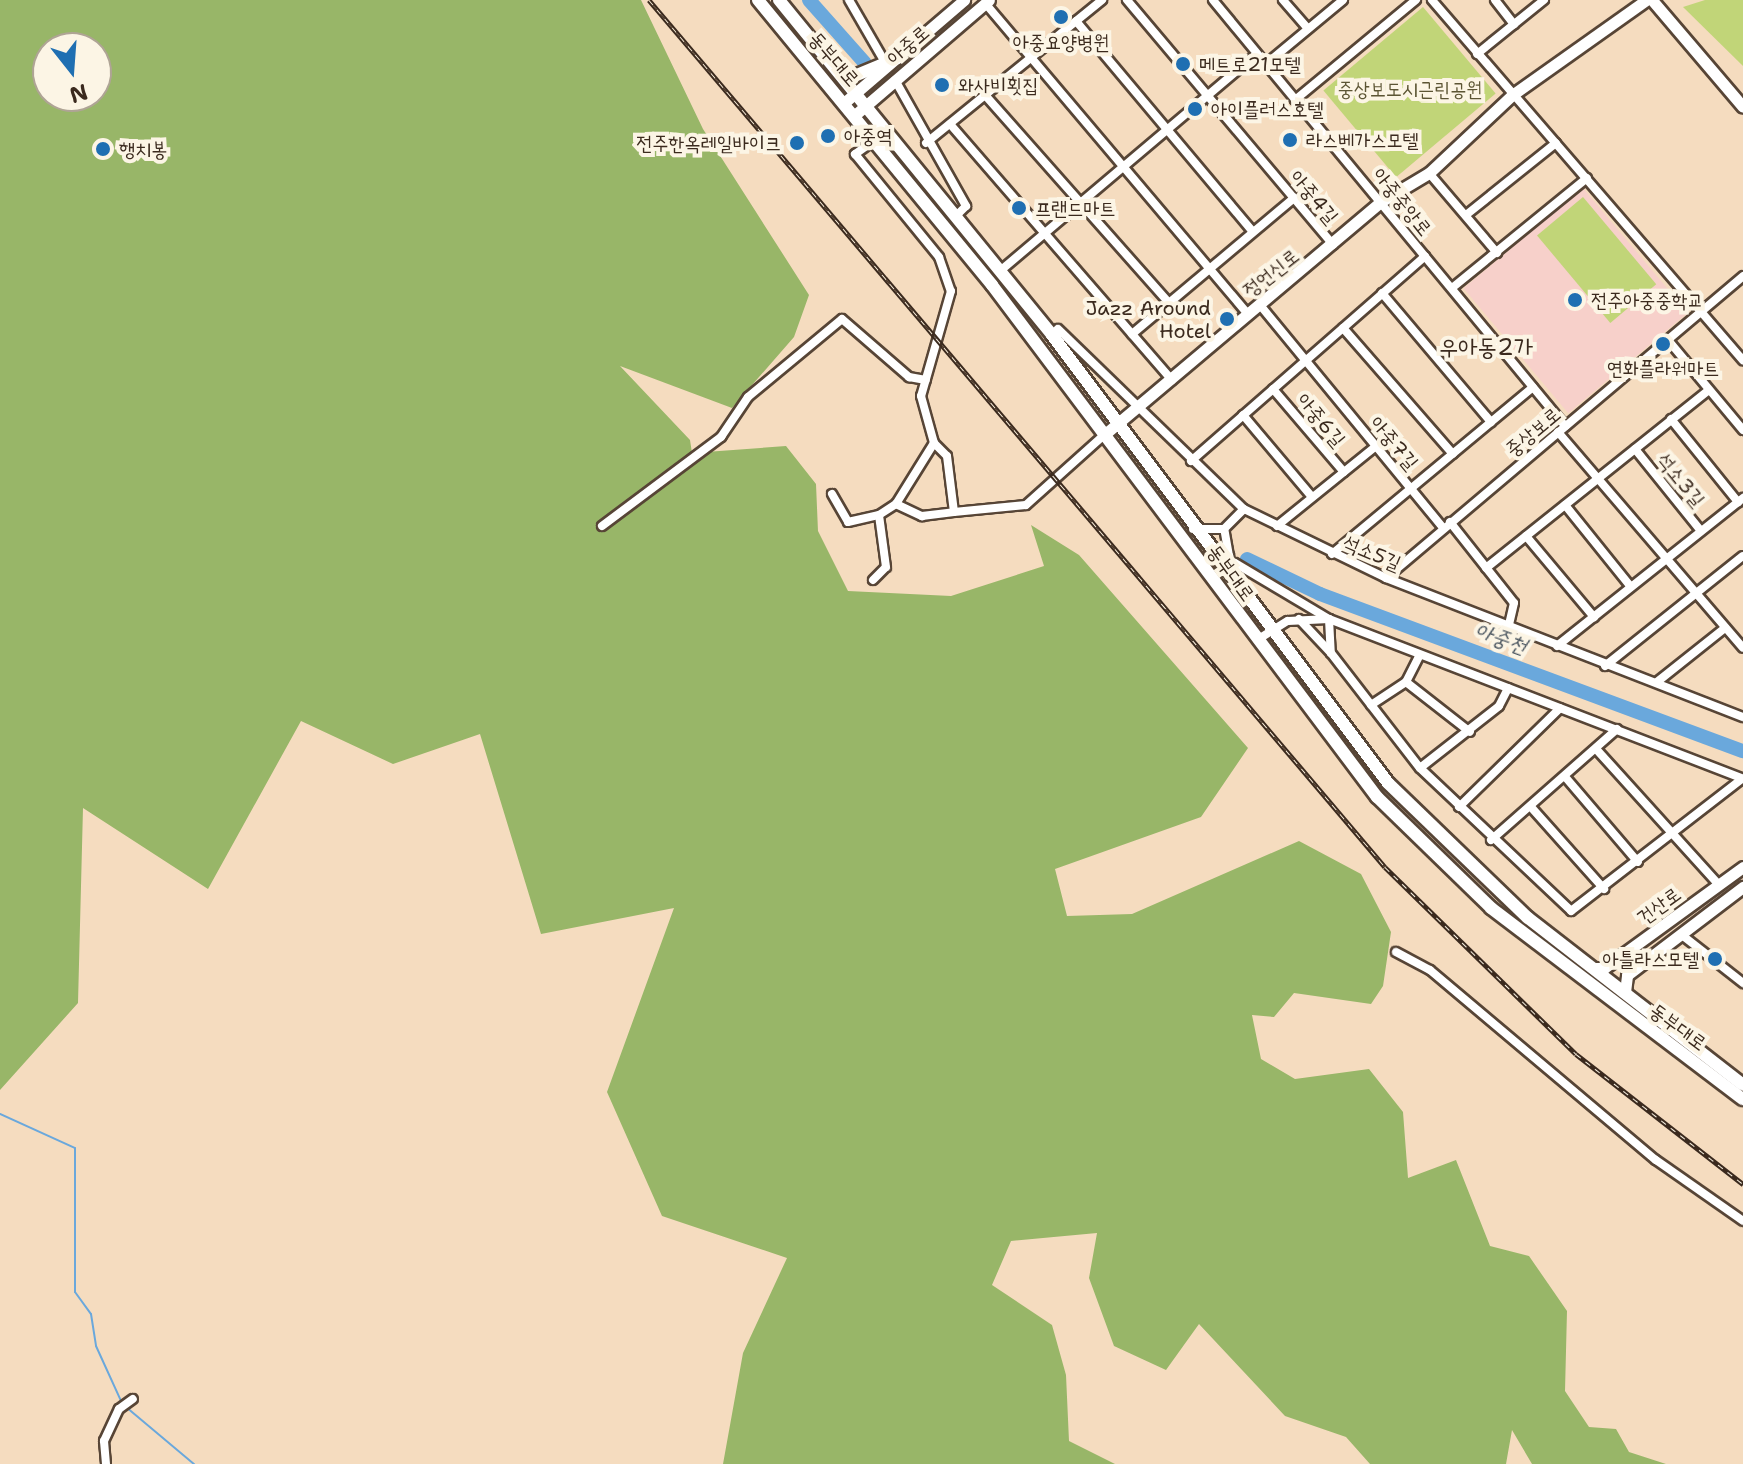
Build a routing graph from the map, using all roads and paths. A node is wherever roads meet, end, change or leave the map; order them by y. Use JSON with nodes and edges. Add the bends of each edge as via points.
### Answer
{"nodes":[{"id":1,"x":758,"y":0,"type":"edge"},
{"id":2,"x":779,"y":0,"type":"edge"},
{"id":3,"x":964,"y":0,"type":"edge"},
{"id":4,"x":1102,"y":0,"type":"edge"},
{"id":5,"x":1127,"y":0,"type":"edge"},
{"id":6,"x":1213,"y":0,"type":"edge"},
{"id":7,"x":1283,"y":0,"type":"edge"},
{"id":8,"x":1343,"y":0,"type":"edge"},
{"id":9,"x":1416,"y":0,"type":"edge"},
{"id":10,"x":1432,"y":0,"type":"edge"},
{"id":11,"x":1495,"y":0,"type":"edge"},
{"id":12,"x":1544,"y":0,"type":"edge"},
{"id":13,"x":1649,"y":0,"type":"edge"},
{"id":14,"x":852,"y":1,"type":"edge"},
{"id":15,"x":987,"y":2,"type":"edge"},
{"id":16,"x":1076,"y":21,"type":"junction"},
{"id":17,"x":1514,"y":24,"type":"junction"},
{"id":18,"x":1308,"y":29,"type":"junction"},
{"id":19,"x":1257,"y":54,"type":"junction"},
{"id":20,"x":1477,"y":54,"type":"junction"},
{"id":21,"x":1033,"y":56,"type":"junction"},
{"id":22,"x":898,"y":58,"type":"junction"},
{"id":23,"x":883,"y":59,"type":"junction"},
{"id":24,"x":1266,"y":64,"type":"junction"},
{"id":25,"x":847,"y":79,"type":"junction"},
{"id":26,"x":895,"y":80,"type":"junction"},
{"id":27,"x":858,"y":92,"type":"junction"},
{"id":28,"x":985,"y":95,"type":"junction"},
{"id":29,"x":1512,"y":95,"type":"junction"},
{"id":30,"x":1208,"y":96,"type":"junction"},
{"id":31,"x":1295,"y":100,"type":"junction"},
{"id":32,"x":845,"y":102,"type":"junction"},
{"id":33,"x":868,"y":103,"type":"junction"},
{"id":34,"x":1743,"y":107,"type":"edge"},
{"id":35,"x":856,"y":114,"type":"junction"},
{"id":36,"x":950,"y":124,"type":"junction"},
{"id":37,"x":1167,"y":129,"type":"junction"},
{"id":38,"x":876,"y":138,"type":"junction"},
{"id":39,"x":926,"y":143,"type":"junction"},
{"id":40,"x":1556,"y":143,"type":"junction"},
{"id":41,"x":1125,"y":165,"type":"junction"},
{"id":42,"x":1429,"y":173,"type":"junction"},
{"id":43,"x":1587,"y":178,"type":"junction"},
{"id":44,"x":1294,"y":198,"type":"junction"},
{"id":45,"x":1382,"y":201,"type":"junction"},
{"id":46,"x":1081,"y":202,"type":"junction"},
{"id":47,"x":958,"y":214,"type":"junction"},
{"id":48,"x":1466,"y":215,"type":"junction"},
{"id":49,"x":1046,"y":232,"type":"junction"},
{"id":50,"x":1253,"y":232,"type":"junction"},
{"id":51,"x":1334,"y":246,"type":"junction"},
{"id":52,"x":1497,"y":253,"type":"junction"},
{"id":53,"x":1425,"y":256,"type":"junction"},
{"id":54,"x":1212,"y":267,"type":"junction"},
{"id":55,"x":1000,"y":271,"type":"junction"},
{"id":56,"x":1743,"y":276,"type":"edge"},
{"id":57,"x":1452,"y":288,"type":"junction"},
{"id":58,"x":1382,"y":293,"type":"junction"},
{"id":59,"x":1169,"y":303,"type":"junction"},
{"id":60,"x":1260,"y":305,"type":"junction"},
{"id":61,"x":1702,"y":310,"type":"junction"},
{"id":62,"x":1248,"y":314,"type":"junction"},
{"id":63,"x":1343,"y":328,"type":"junction"},
{"id":64,"x":1132,"y":334,"type":"junction"},
{"id":65,"x":1052,"y":335,"type":"junction"},
{"id":66,"x":1668,"y":340,"type":"junction"},
{"id":67,"x":1743,"y":360,"type":"edge"},
{"id":68,"x":1305,"y":361,"type":"junction"},
{"id":69,"x":926,"y":380,"type":"junction"},
{"id":70,"x":1172,"y":380,"type":"junction"},
{"id":71,"x":1533,"y":387,"type":"junction"},
{"id":72,"x":1273,"y":389,"type":"junction"},
{"id":73,"x":1709,"y":390,"type":"junction"},
{"id":74,"x":1140,"y":407,"type":"junction"},
{"id":75,"x":1243,"y":415,"type":"junction"},
{"id":76,"x":1351,"y":417,"type":"joint"},
{"id":77,"x":1671,"y":419,"type":"junction"},
{"id":78,"x":1491,"y":422,"type":"junction"},
{"id":79,"x":1118,"y":426,"type":"junction"},
{"id":80,"x":1562,"y":429,"type":"junction"},
{"id":81,"x":1743,"y":430,"type":"edge"},
{"id":82,"x":1105,"y":434,"type":"junction"},
{"id":83,"x":934,"y":443,"type":"junction"},
{"id":84,"x":1376,"y":446,"type":"junction"},
{"id":85,"x":1635,"y":449,"type":"junction"},
{"id":86,"x":1453,"y":454,"type":"junction"},
{"id":87,"x":1191,"y":461,"type":"junction"},
{"id":88,"x":1344,"y":472,"type":"junction"},
{"id":89,"x":1598,"y":479,"type":"junction"},
{"id":90,"x":1411,"y":489,"type":"junction"},
{"id":91,"x":832,"y":494,"type":"dead end"},
{"id":92,"x":1312,"y":497,"type":"junction"},
{"id":93,"x":1741,"y":500,"type":"edge"},
{"id":94,"x":896,"y":504,"type":"junction"},
{"id":95,"x":1565,"y":505,"type":"junction"},
{"id":96,"x":1244,"y":509,"type":"junction"},
{"id":97,"x":954,"y":512,"type":"junction"},
{"id":98,"x":879,"y":515,"type":"junction"},
{"id":99,"x":1446,"y":525,"type":"junction"},
{"id":100,"x":602,"y":526,"type":"dead end"},
{"id":101,"x":1277,"y":526,"type":"junction"},
{"id":102,"x":1193,"y":529,"type":"junction"},
{"id":103,"x":1224,"y":529,"type":"junction"},
{"id":104,"x":1701,"y":531,"type":"junction"},
{"id":105,"x":1526,"y":536,"type":"junction"},
{"id":106,"x":1332,"y":554,"type":"junction"},
{"id":107,"x":1743,"y":556,"type":"edge"},
{"id":108,"x":1666,"y":559,"type":"junction"},
{"id":109,"x":1227,"y":563,"type":"junction"},
{"id":110,"x":1486,"y":568,"type":"junction"},
{"id":111,"x":1386,"y":578,"type":"junction"},
{"id":112,"x":873,"y":580,"type":"dead end"},
{"id":113,"x":1631,"y":587,"type":"junction"},
{"id":114,"x":1696,"y":594,"type":"junction"},
{"id":115,"x":1594,"y":617,"type":"junction"},
{"id":116,"x":1299,"y":619,"type":"junction"},
{"id":117,"x":1329,"y":619,"type":"junction"},
{"id":118,"x":1509,"y":624,"type":"junction"},
{"id":119,"x":1725,"y":628,"type":"junction"},
{"id":120,"x":1271,"y":630,"type":"junction"},
{"id":121,"x":1256,"y":641,"type":"junction"},
{"id":122,"x":1557,"y":646,"type":"junction"},
{"id":123,"x":1743,"y":648,"type":"edge"},
{"id":124,"x":1331,"y":653,"type":"junction"},
{"id":125,"x":1419,"y":656,"type":"junction"},
{"id":126,"x":1605,"y":666,"type":"junction"},
{"id":127,"x":1406,"y":682,"type":"junction"},
{"id":128,"x":1657,"y":682,"type":"junction"},
{"id":129,"x":1508,"y":688,"type":"junction"},
{"id":130,"x":1371,"y":705,"type":"junction"},
{"id":131,"x":1560,"y":708,"type":"junction"},
{"id":132,"x":1743,"y":717,"type":"edge"},
{"id":133,"x":1617,"y":729,"type":"junction"},
{"id":134,"x":1470,"y":732,"type":"junction"},
{"id":135,"x":1597,"y":750,"type":"junction"},
{"id":136,"x":1420,"y":768,"type":"junction"},
{"id":137,"x":1567,"y":779,"type":"junction"},
{"id":138,"x":1743,"y":779,"type":"edge"},
{"id":139,"x":1459,"y":807,"type":"junction"},
{"id":140,"x":1531,"y":807,"type":"junction"},
{"id":141,"x":1674,"y":835,"type":"junction"},
{"id":142,"x":1491,"y":840,"type":"junction"},
{"id":143,"x":1638,"y":862,"type":"junction"},
{"id":144,"x":1743,"y":867,"type":"edge"},
{"id":145,"x":1719,"y":885,"type":"junction"},
{"id":146,"x":1743,"y":887,"type":"edge"},
{"id":147,"x":1604,"y":889,"type":"junction"},
{"id":148,"x":1682,"y":935,"type":"junction"},
{"id":149,"x":1396,"y":952,"type":"dead end"},
{"id":150,"x":1593,"y":968,"type":"junction"},
{"id":151,"x":1743,"y":983,"type":"edge"},
{"id":152,"x":1625,"y":992,"type":"junction"},
{"id":153,"x":1637,"y":1023,"type":"junction"},
{"id":154,"x":1704,"y":1052,"type":"junction"},
{"id":155,"x":1743,"y":1074,"type":"edge"},
{"id":156,"x":1743,"y":1085,"type":"edge"},
{"id":157,"x":1743,"y":1099,"type":"edge"},
{"id":158,"x":1743,"y":1107,"type":"edge"},
{"id":159,"x":1743,"y":1221,"type":"edge"},
{"id":160,"x":131,"y":1400,"type":"dead end"},
{"id":161,"x":106,"y":1464,"type":"edge"}],
"edges":[{"from":1,"to":32,"type":"main road","name":"동부대로"},
{"from":2,"to":25,"type":"main road","name":"동부대로"},
{"from":3,"to":22,"type":"street","name":"아중로"},
{"from":4,"to":16,"type":"street"},
{"from":5,"to":30,"type":"street","name":"아중4길"},
{"from":6,"to":19,"type":"street","name":"아중중앙로"},
{"from":7,"to":18,"type":"street"},
{"from":8,"to":18,"type":"street"},
{"from":9,"to":31,"type":"street"},
{"from":10,"to":20,"type":"street"},
{"from":11,"to":17,"type":"street"},
{"from":12,"to":17,"type":"street"},
{"from":13,"to":29,"type":"street","name":"정언신로"},
{"from":13,"to":34,"type":"street"},
{"from":14,"to":23,"type":"street"},
{"from":15,"to":21,"type":"street","name":"아중로"},
{"from":15,"to":26,"type":"street","name":"아중로"},
{"from":16,"to":21,"type":"street"},
{"from":16,"to":37,"type":"street"},
{"from":17,"to":20,"type":"street"},
{"from":18,"to":24,"type":"street"},
{"from":19,"to":24,"type":"street","name":"아중중앙로"},
{"from":19,"to":30,"type":"street"},
{"from":20,"to":29,"type":"street"},
{"from":21,"to":28,"type":"street"},
{"from":21,"to":41,"type":"street","name":"아중로"},
{"from":22,"to":23,"type":"main road"},
{"from":22,"to":27,"type":"street","name":"아중로"},
{"from":23,"to":25,"type":"main road"},
{"from":24,"to":31,"type":"street","name":"아중중앙로"},
{"from":25,"to":27,"type":"main road","name":"동부대로"},
{"from":26,"to":33,"type":"street","name":"아중로"},
{"from":26,"to":39,"type":"street"},
{"from":27,"to":32,"type":"street","name":"아중로"},
{"from":27,"to":33,"type":"main road","name":"동부대로"},
{"from":28,"to":36,"type":"street"},
{"from":28,"to":46,"type":"street"},
{"from":29,"to":40,"type":"street"},
{"from":29,"to":42,"type":"street","name":"정언신로"},
{"from":30,"to":37,"type":"street"},
{"from":30,"to":44,"type":"street","name":"아중4길"},
{"from":31,"to":45,"type":"street","name":"아중중앙로"},
{"from":32,"to":35,"type":"main road","name":"동부대로"},
{"from":33,"to":35,"type":"street","name":"아중로"},
{"from":33,"to":47,"type":"main road","name":"동부대로"},
{"from":35,"to":38,"type":"main road","name":"동부대로"},
{"from":36,"to":39,"type":"street"},
{"from":36,"to":49,"type":"street"},
{"from":37,"to":41,"type":"street"},
{"from":37,"to":50,"type":"street"},
{"from":38,"to":69,"type":"street","via":[[855,154],[939,257],[951,291]]},
{"from":38,"to":82,"type":"main road","name":"동부대로"},
{"from":39,"to":47,"type":"street","via":[[966,206]]},
{"from":40,"to":43,"type":"street"},
{"from":40,"to":48,"type":"street"},
{"from":41,"to":46,"type":"street"},
{"from":41,"to":54,"type":"street"},
{"from":42,"to":45,"type":"street","name":"정언신로"},
{"from":42,"to":48,"type":"street"},
{"from":43,"to":52,"type":"street"},
{"from":43,"to":61,"type":"street"},
{"from":44,"to":50,"type":"street"},
{"from":44,"to":51,"type":"street","name":"아중4길"},
{"from":45,"to":51,"type":"street","name":"정언신로"},
{"from":45,"to":53,"type":"street","name":"아중중앙로"},
{"from":46,"to":49,"type":"street"},
{"from":46,"to":59,"type":"street"},
{"from":47,"to":55,"type":"main road","name":"동부대로"},
{"from":48,"to":52,"type":"street"},
{"from":49,"to":55,"type":"street"},
{"from":49,"to":64,"type":"street"},
{"from":50,"to":54,"type":"street"},
{"from":51,"to":60,"type":"street","name":"정언신로"},
{"from":52,"to":57,"type":"street"},
{"from":53,"to":57,"type":"street","name":"아중중앙로"},
{"from":53,"to":58,"type":"street","name":"아중6길"},
{"from":54,"to":59,"type":"street"},
{"from":54,"to":62,"type":"street"},
{"from":55,"to":65,"type":"main road","name":"동부대로"},
{"from":56,"to":61,"type":"street","name":"중상보로"},
{"from":57,"to":71,"type":"street","name":"아중중앙로"},
{"from":58,"to":63,"type":"street","name":"아중6길"},
{"from":58,"to":78,"type":"street"},
{"from":59,"to":64,"type":"street"},
{"from":60,"to":62,"type":"street","name":"정언신로"},
{"from":60,"to":68,"type":"street"},
{"from":61,"to":66,"type":"street","name":"중상보로"},
{"from":61,"to":67,"type":"street"},
{"from":62,"to":70,"type":"street","name":"정언신로"},
{"from":63,"to":68,"type":"street","name":"아중6길"},
{"from":63,"to":86,"type":"street","name":"아중7길"},
{"from":64,"to":70,"type":"street"},
{"from":65,"to":74,"type":"street","name":"석소5길","via":[[1058,329]]},
{"from":65,"to":79,"type":"main road","name":"동부대로"},
{"from":66,"to":73,"type":"street"},
{"from":66,"to":80,"type":"street","name":"중상보로"},
{"from":68,"to":72,"type":"street","name":"아중6길"},
{"from":68,"to":76,"type":"street","name":"아중6길"},
{"from":69,"to":83,"type":"street","via":[[921,396]]},
{"from":69,"to":100,"type":"street","via":[[909,377],[842,319],[748,397],[721,437]]},
{"from":70,"to":74,"type":"street","name":"정언신로"},
{"from":71,"to":78,"type":"street","name":"아중7길"},
{"from":71,"to":80,"type":"street","name":"아중중앙로"},
{"from":72,"to":75,"type":"street","name":"아중6길"},
{"from":72,"to":88,"type":"street","name":"아중6길"},
{"from":73,"to":77,"type":"street","name":"석소3길"},
{"from":73,"to":81,"type":"street"},
{"from":74,"to":79,"type":"street","name":"정언신로"},
{"from":74,"to":87,"type":"street","name":"석소5길"},
{"from":75,"to":87,"type":"street","name":"아중6길"},
{"from":75,"to":92,"type":"street"},
{"from":76,"to":84,"type":"street","name":"아중7길"},
{"from":77,"to":85,"type":"street","name":"석소3길"},
{"from":77,"to":93,"type":"street"},
{"from":78,"to":86,"type":"street","name":"아중7길"},
{"from":79,"to":82,"type":"street","name":"정언신로"},
{"from":79,"to":102,"type":"main road","name":"동부대로"},
{"from":80,"to":89,"type":"street"},
{"from":80,"to":99,"type":"street","name":"중상보로"},
{"from":82,"to":97,"type":"street","via":[[1026,505]]},
{"from":82,"to":121,"type":"main road","name":"동부대로"},
{"from":83,"to":94,"type":"street"},
{"from":83,"to":97,"type":"street","via":[[947,456]]},
{"from":84,"to":88,"type":"street"},
{"from":84,"to":90,"type":"street","name":"아중7길"},
{"from":85,"to":89,"type":"street","name":"석소3길"},
{"from":85,"to":104,"type":"street","name":"석소3길"},
{"from":86,"to":90,"type":"street","name":"아중7길"},
{"from":87,"to":96,"type":"street","name":"석소5길"},
{"from":88,"to":92,"type":"street"},
{"from":89,"to":95,"type":"street","name":"석소3길"},
{"from":89,"to":108,"type":"street"},
{"from":90,"to":99,"type":"street","name":"아중7길"},
{"from":90,"to":106,"type":"street","name":"아중7길"},
{"from":91,"to":98,"type":"street","via":[[848,522]]},
{"from":92,"to":101,"type":"street"},
{"from":93,"to":104,"type":"street","name":"석소3길"},
{"from":94,"to":97,"type":"street","via":[[922,516]]},
{"from":94,"to":98,"type":"street"},
{"from":95,"to":105,"type":"street","name":"석소3길"},
{"from":95,"to":113,"type":"street"},
{"from":96,"to":101,"type":"street","name":"석소5길"},
{"from":96,"to":103,"type":"street"},
{"from":98,"to":112,"type":"street","via":[[886,567]]},
{"from":99,"to":110,"type":"street","name":"아중7길"},
{"from":99,"to":111,"type":"street","name":"중상보로"},
{"from":101,"to":106,"type":"street","name":"석소5길"},
{"from":102,"to":103,"type":"street"},
{"from":102,"to":109,"type":"main road","name":"동부대로"},
{"from":103,"to":109,"type":"street"},
{"from":104,"to":108,"type":"street","name":"석소3길"},
{"from":105,"to":110,"type":"street","name":"석소3길"},
{"from":105,"to":115,"type":"street"},
{"from":106,"to":111,"type":"street","name":"석소5길"},
{"from":107,"to":114,"type":"street"},
{"from":108,"to":113,"type":"street","name":"석소3길"},
{"from":108,"to":114,"type":"street"},
{"from":109,"to":117,"type":"street"},
{"from":109,"to":120,"type":"main road","name":"동부대로"},
{"from":110,"to":118,"type":"street","name":"아중7길","via":[[1514,603]]},
{"from":111,"to":118,"type":"street","name":"석소5길"},
{"from":113,"to":115,"type":"street","name":"석소3길"},
{"from":114,"to":119,"type":"street"},
{"from":114,"to":126,"type":"street"},
{"from":115,"to":122,"type":"street"},
{"from":116,"to":117,"type":"street"},
{"from":116,"to":120,"type":"street"},
{"from":116,"to":124,"type":"street"},
{"from":117,"to":124,"type":"street"},
{"from":117,"to":125,"type":"street"},
{"from":118,"to":122,"type":"street","name":"석소5길"},
{"from":119,"to":123,"type":"street"},
{"from":119,"to":128,"type":"street"},
{"from":120,"to":121,"type":"street"},
{"from":120,"to":150,"type":"main road","name":"동부대로","via":[[1388,783],[1528,918]]},
{"from":121,"to":153,"type":"main road","name":"동부대로","via":[[1377,797],[1443,865]]},
{"from":122,"to":126,"type":"street","name":"석소5길"},
{"from":124,"to":130,"type":"street"},
{"from":125,"to":127,"type":"street"},
{"from":125,"to":129,"type":"street"},
{"from":126,"to":128,"type":"street","name":"석소5길"},
{"from":127,"to":130,"type":"street"},
{"from":127,"to":134,"type":"street"},
{"from":128,"to":132,"type":"street","name":"석소5길"},
{"from":129,"to":131,"type":"street"},
{"from":129,"to":134,"type":"street","via":[[1499,706]]},
{"from":130,"to":136,"type":"street"},
{"from":131,"to":133,"type":"street"},
{"from":131,"to":139,"type":"street"},
{"from":133,"to":135,"type":"street"},
{"from":133,"to":138,"type":"street"},
{"from":134,"to":136,"type":"street"},
{"from":135,"to":137,"type":"street"},
{"from":135,"to":141,"type":"street"},
{"from":136,"to":139,"type":"street"},
{"from":137,"to":140,"type":"street"},
{"from":137,"to":143,"type":"street"},
{"from":138,"to":141,"type":"street"},
{"from":139,"to":142,"type":"street"},
{"from":140,"to":142,"type":"street"},
{"from":140,"to":147,"type":"street"},
{"from":141,"to":143,"type":"street"},
{"from":141,"to":145,"type":"street"},
{"from":142,"to":147,"type":"street","via":[[1571,911]]},
{"from":143,"to":147,"type":"street"},
{"from":144,"to":145,"type":"street","name":"건산로"},
{"from":145,"to":150,"type":"street","name":"건산로","via":[[1604,968]]},
{"from":146,"to":148,"type":"street","name":"건산로"},
{"from":148,"to":151,"type":"street"},
{"from":148,"to":152,"type":"street","name":"건산로","via":[[1627,975]]},
{"from":149,"to":159,"type":"street","via":[[1430,970],[1656,1160]]},
{"from":150,"to":152,"type":"main road","name":"동부대로"},
{"from":152,"to":154,"type":"main road","name":"동부대로"},
{"from":153,"to":157,"type":"main road","name":"동부대로"},
{"from":153,"to":158,"type":"main road"},
{"from":154,"to":155,"type":"main road","name":"동부대로"},
{"from":154,"to":156,"type":"main road","name":"동부대로"},
{"from":160,"to":161,"type":"street","via":[[119,1409],[104,1441]]}]}
